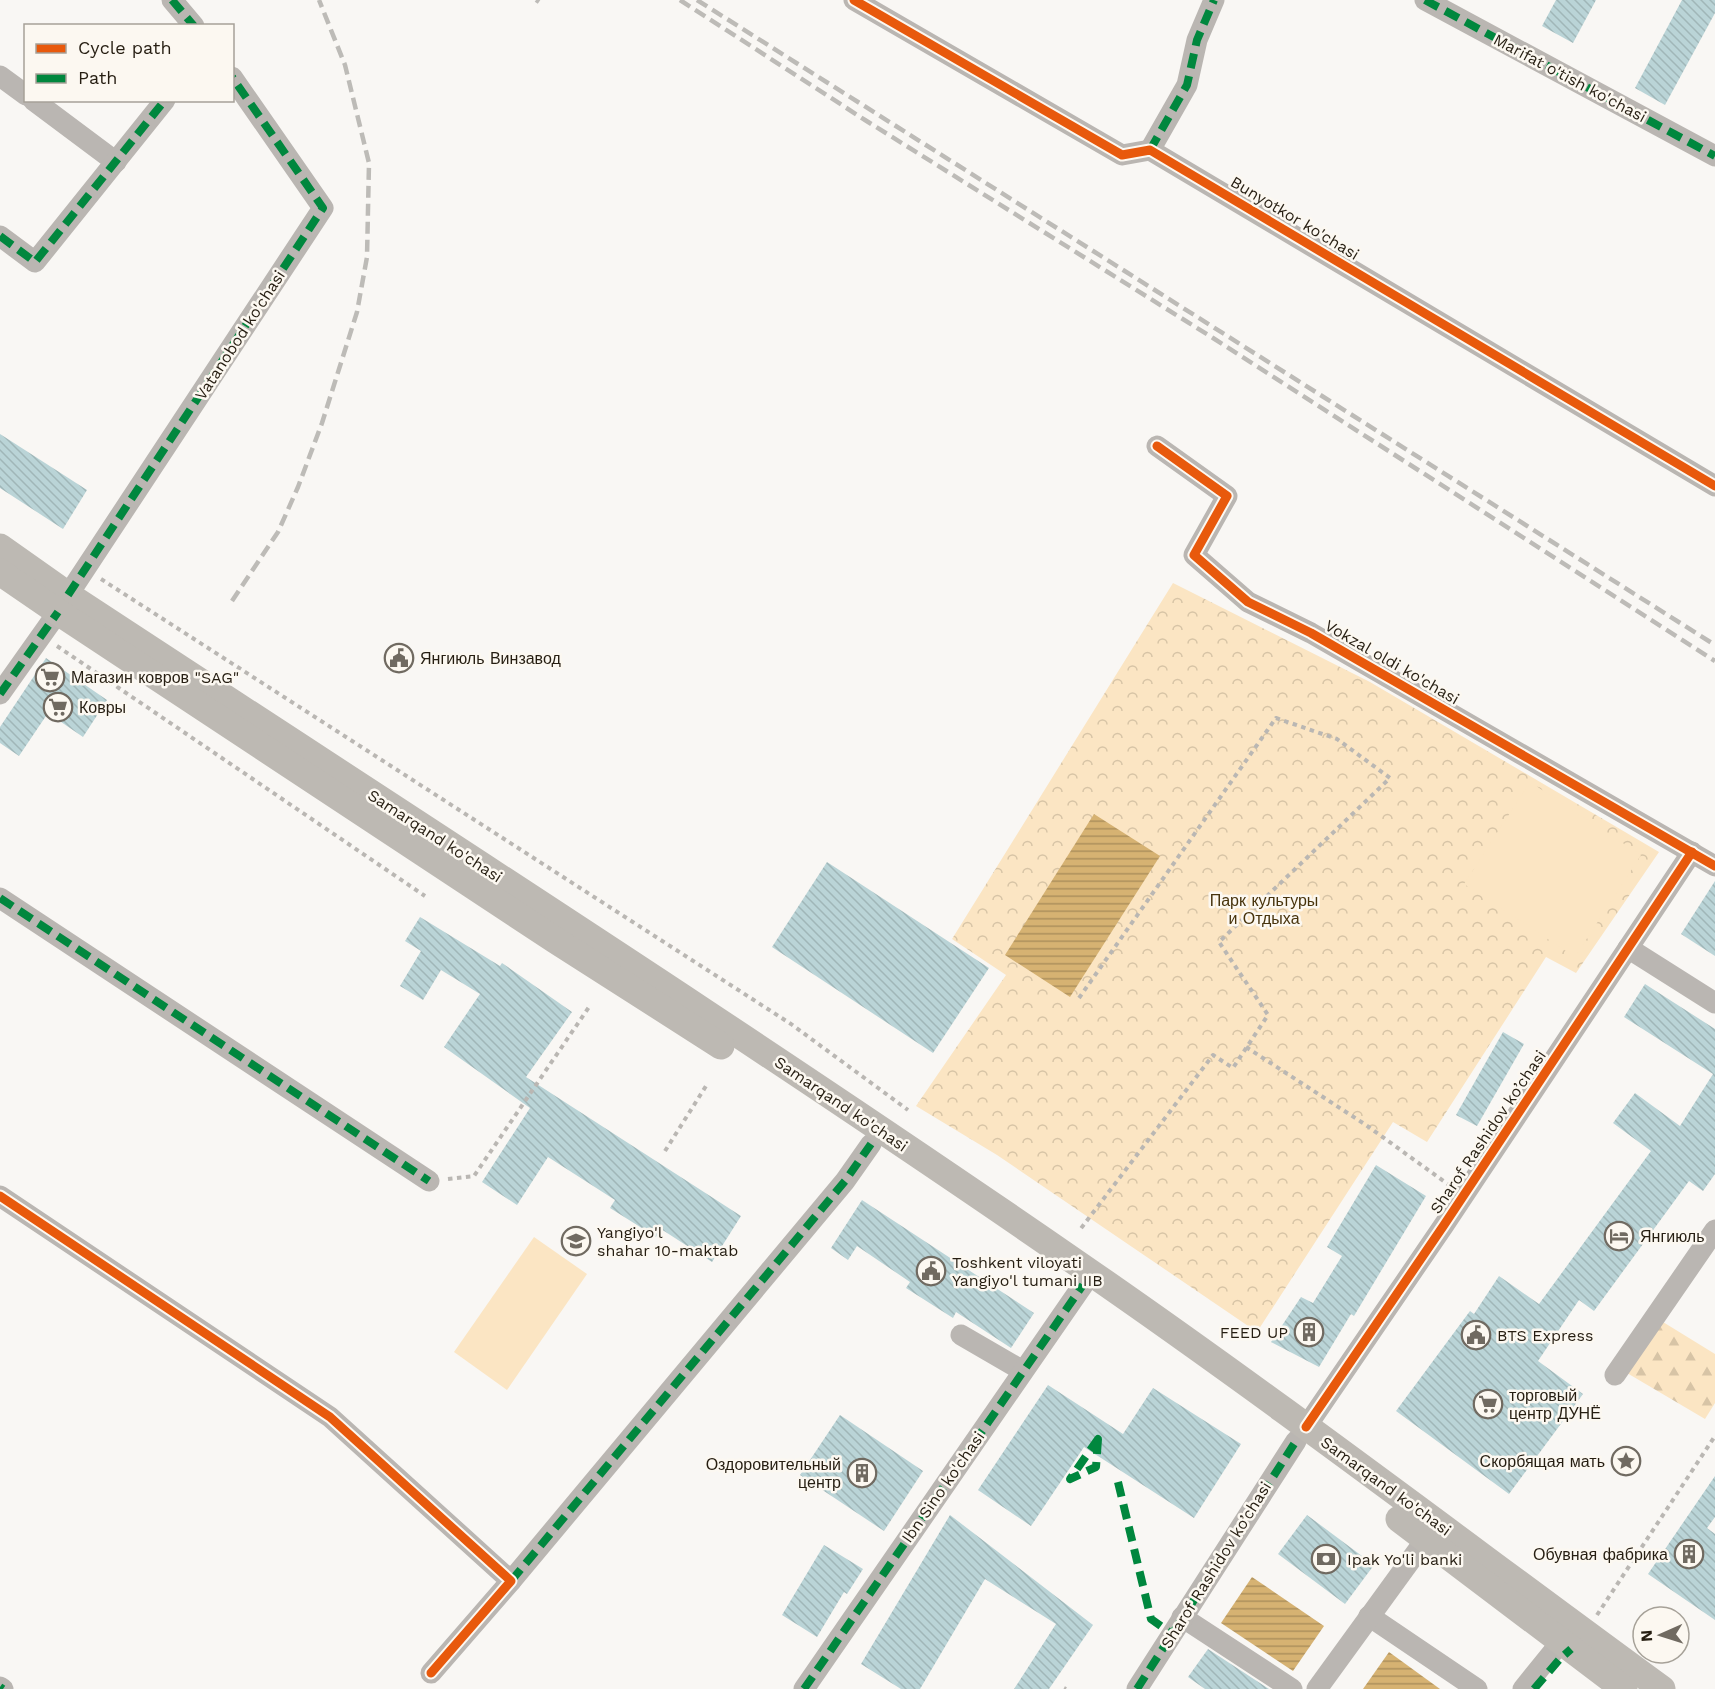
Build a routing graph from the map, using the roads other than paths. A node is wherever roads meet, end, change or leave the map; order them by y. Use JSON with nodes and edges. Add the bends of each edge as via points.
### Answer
{"nodes":[{"id":1,"x":172,"y":0,"type":"edge"},
{"id":2,"x":854,"y":0,"type":"edge"},
{"id":3,"x":1214,"y":0,"type":"edge"},
{"id":4,"x":1425,"y":0,"type":"edge"},
{"id":5,"x":192,"y":24,"type":"edge"},
{"id":6,"x":0,"y":76,"type":"edge"},
{"id":7,"x":234,"y":80,"type":"edge"},
{"id":8,"x":24,"y":94,"type":"edge"},
{"id":9,"x":36,"y":102,"type":"edge"},
{"id":10,"x":163,"y":102,"type":"edge"},
{"id":11,"x":1150,"y":150,"type":"junction"},
{"id":12,"x":1715,"y":156,"type":"edge"},
{"id":13,"x":116,"y":162,"type":"junction"},
{"id":14,"x":0,"y":236,"type":"edge"},
{"id":15,"x":1156,"y":446,"type":"dead end"},
{"id":16,"x":1715,"y":486,"type":"edge"},
{"id":17,"x":0,"y":547,"type":"edge"},
{"id":18,"x":0,"y":572,"type":"edge"},
{"id":19,"x":63,"y":603,"type":"junction"},
{"id":20,"x":0,"y":694,"type":"edge"},
{"id":21,"x":1692,"y":852,"type":"junction"},
{"id":22,"x":1715,"y":866,"type":"edge"},
{"id":23,"x":0,"y":898,"type":"edge"},
{"id":24,"x":1628,"y":948,"type":"junction"},
{"id":25,"x":1715,"y":1003,"type":"edge"},
{"id":26,"x":877,"y":1137,"type":"junction"},
{"id":27,"x":429,"y":1181,"type":"road end"},
{"id":28,"x":0,"y":1196,"type":"edge"},
{"id":29,"x":1715,"y":1230,"type":"edge"},
{"id":30,"x":1083,"y":1285,"type":"junction"},
{"id":31,"x":961,"y":1335,"type":"dead end"},
{"id":32,"x":1023,"y":1371,"type":"junction"},
{"id":33,"x":1615,"y":1375,"type":"dead end"},
{"id":34,"x":1301,"y":1434,"type":"junction"},
{"id":35,"x":1426,"y":1539,"type":"junction"},
{"id":36,"x":511,"y":1581,"type":"junction"},
{"id":37,"x":1369,"y":1616,"type":"junction"},
{"id":38,"x":1182,"y":1617,"type":"junction"},
{"id":39,"x":1573,"y":1637,"type":"junction"},
{"id":40,"x":431,"y":1673,"type":"dead end"},
{"id":41,"x":804,"y":1689,"type":"edge"},
{"id":42,"x":1137,"y":1689,"type":"edge"},
{"id":43,"x":1292,"y":1689,"type":"edge"},
{"id":44,"x":1317,"y":1689,"type":"edge"},
{"id":45,"x":1477,"y":1689,"type":"edge"},
{"id":46,"x":1523,"y":1689,"type":"edge"},
{"id":47,"x":1624,"y":1689,"type":"edge"},
{"id":48,"x":1662,"y":1689,"type":"edge"}],
"edges":[{"from":1,"to":5,"type":"street"},
{"from":2,"to":11,"type":"street","via":[[1122,155]]},
{"from":3,"to":11,"type":"street","via":[[1197,40],[1187,85]]},
{"from":4,"to":12,"type":"street","name":"Marifat o'tish ko'chasi"},
{"from":6,"to":8,"type":"street"},
{"from":7,"to":19,"type":"street","name":"Vatanobod ko'chasi","via":[[323,208]]},
{"from":9,"to":13,"type":"street"},
{"from":10,"to":13,"type":"street"},
{"from":11,"to":16,"type":"street","name":"Bunyotkor ko'chasi"},
{"from":13,"to":14,"type":"street","via":[[35,262]]},
{"from":15,"to":21,"type":"street","name":"Vokzal oldi ko'chasi","via":[[1227,496],[1194,555],[1248,602],[1311,633]]},
{"from":17,"to":19,"type":"main road","name":"Samarqand ko'chasi"},
{"from":18,"to":19,"type":"main road","name":"Samarqand ko'chasi"},
{"from":19,"to":20,"type":"street","name":"Vatanobod ko'chasi"},
{"from":19,"to":26,"type":"main road","name":"Samarqand ko'chasi","via":[[555,940]]},
{"from":21,"to":22,"type":"street","name":"Vokzal oldi ko'chasi"},
{"from":21,"to":24,"type":"street","name":"Sharof Rashidov ko’chasi"},
{"from":23,"to":27,"type":"street"},
{"from":24,"to":25,"type":"street"},
{"from":24,"to":34,"type":"street","name":"Sharof Rashidov ko’chasi"},
{"from":26,"to":30,"type":"main road","name":"Samarqand ko'chasi"},
{"from":26,"to":34,"type":"main road","name":"Samarqand ko'chasi","via":[[1084,1268]]},
{"from":26,"to":36,"type":"street","via":[[845,1181]]},
{"from":28,"to":36,"type":"street","via":[[330,1417]]},
{"from":29,"to":33,"type":"street"},
{"from":30,"to":32,"type":"street","name":"Ibn Sino ko'chasi"},
{"from":30,"to":34,"type":"main road","name":"Samarqand ko'chasi"},
{"from":31,"to":32,"type":"street"},
{"from":32,"to":41,"type":"street","name":"Ibn Sino ko'chasi"},
{"from":34,"to":35,"type":"main road","name":"Samarqand ko'chasi"},
{"from":34,"to":38,"type":"street","name":"Sharof Rashidov ko’chasi"},
{"from":34,"to":39,"type":"main road","name":"Samarqand ko'chasi"},
{"from":35,"to":37,"type":"street"},
{"from":35,"to":39,"type":"main road","name":"Samarqand ko'chasi"},
{"from":36,"to":40,"type":"street"},
{"from":37,"to":44,"type":"street"},
{"from":37,"to":45,"type":"street"},
{"from":38,"to":42,"type":"street","name":"Sharof Rashidov ko’chasi"},
{"from":38,"to":43,"type":"street"},
{"from":39,"to":46,"type":"street"},
{"from":39,"to":47,"type":"main road","name":"Samarqand ko'chasi"},
{"from":39,"to":48,"type":"main road","name":"Samarqand ko'chasi"}]}
